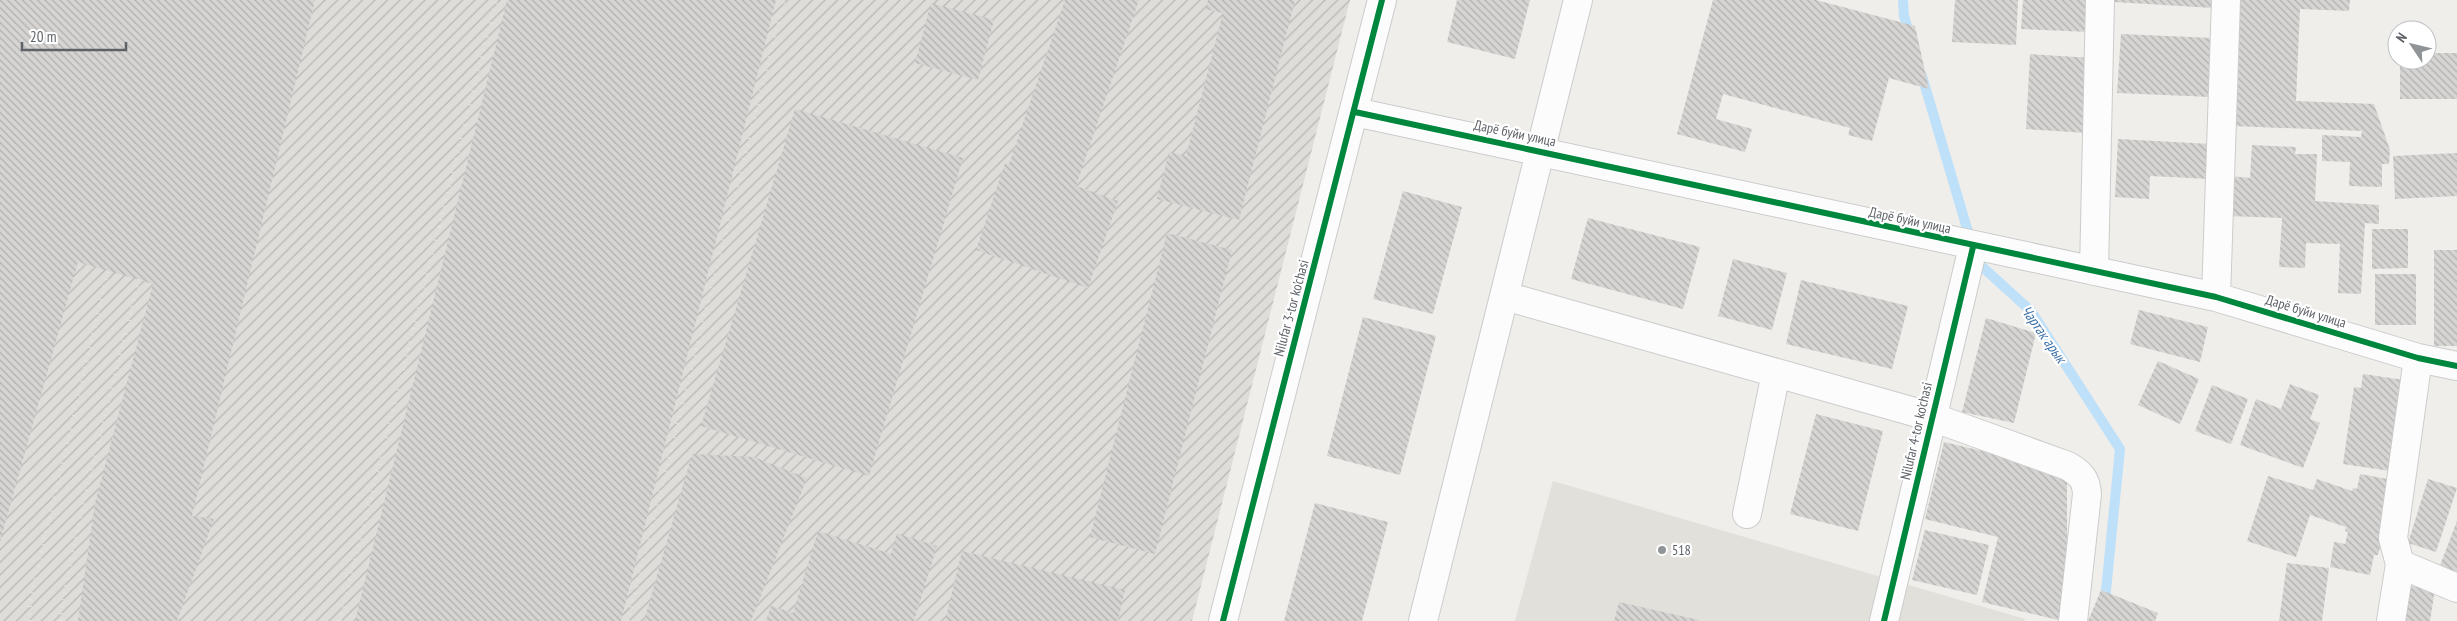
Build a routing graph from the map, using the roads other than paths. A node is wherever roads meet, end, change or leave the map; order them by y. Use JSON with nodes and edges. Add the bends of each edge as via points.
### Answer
{"nodes":[{"id":1,"x":1382,"y":0,"type":"edge"},
{"id":2,"x":1578,"y":0,"type":"edge"},
{"id":3,"x":2100,"y":0,"type":"edge"},
{"id":4,"x":2226,"y":0,"type":"edge"},
{"id":5,"x":1355,"y":112,"type":"junction"},
{"id":6,"x":1541,"y":151,"type":"junction"},
{"id":7,"x":1973,"y":246,"type":"junction"},
{"id":8,"x":2094,"y":271,"type":"junction"},
{"id":9,"x":1505,"y":296,"type":"junction"},
{"id":10,"x":2216,"y":297,"type":"junction"},
{"id":11,"x":2418,"y":358,"type":"junction"},
{"id":12,"x":2457,"y":366,"type":"edge"},
{"id":13,"x":1776,"y":373,"type":"junction"},
{"id":14,"x":1932,"y":417,"type":"junction"},
{"id":15,"x":1747,"y":514,"type":"dead end"},
{"id":16,"x":2400,"y":564,"type":"junction"},
{"id":17,"x":2457,"y":588,"type":"edge"},
{"id":18,"x":1223,"y":621,"type":"edge"},
{"id":19,"x":1423,"y":621,"type":"edge"},
{"id":20,"x":1884,"y":621,"type":"edge"},
{"id":21,"x":2073,"y":621,"type":"edge"},
{"id":22,"x":2391,"y":621,"type":"edge"}],
"edges":[{"from":1,"to":5,"type":"street","name":"Nilufar 3-tor ko'chasi"},
{"from":2,"to":6,"type":"street"},
{"from":3,"to":8,"type":"street"},
{"from":4,"to":10,"type":"street"},
{"from":5,"to":6,"type":"street","name":"Дарё буйи улица"},
{"from":5,"to":18,"type":"street","name":"Nilufar 3-tor ko'chasi"},
{"from":6,"to":7,"type":"street","name":"Дарё буйи улица"},
{"from":6,"to":9,"type":"street"},
{"from":7,"to":8,"type":"street","name":"Дарё буйи улица"},
{"from":7,"to":14,"type":"street","name":"Nilufar 4-tor ko'chasi"},
{"from":8,"to":10,"type":"street","name":"Дарё буйи улица"},
{"from":9,"to":13,"type":"street"},
{"from":9,"to":19,"type":"street"},
{"from":10,"to":11,"type":"street","name":"Дарё буйи улица"},
{"from":11,"to":12,"type":"street","name":"Дарё буйи улица"},
{"from":11,"to":16,"type":"street","via":[[2393,538]]},
{"from":13,"to":14,"type":"street"},
{"from":13,"to":15,"type":"street"},
{"from":14,"to":20,"type":"street","name":"Nilufar 4-tor ko'chasi"},
{"from":14,"to":21,"type":"street","via":[[2068,466],[2086,482]]},
{"from":16,"to":17,"type":"street"},
{"from":16,"to":22,"type":"street"}]}
